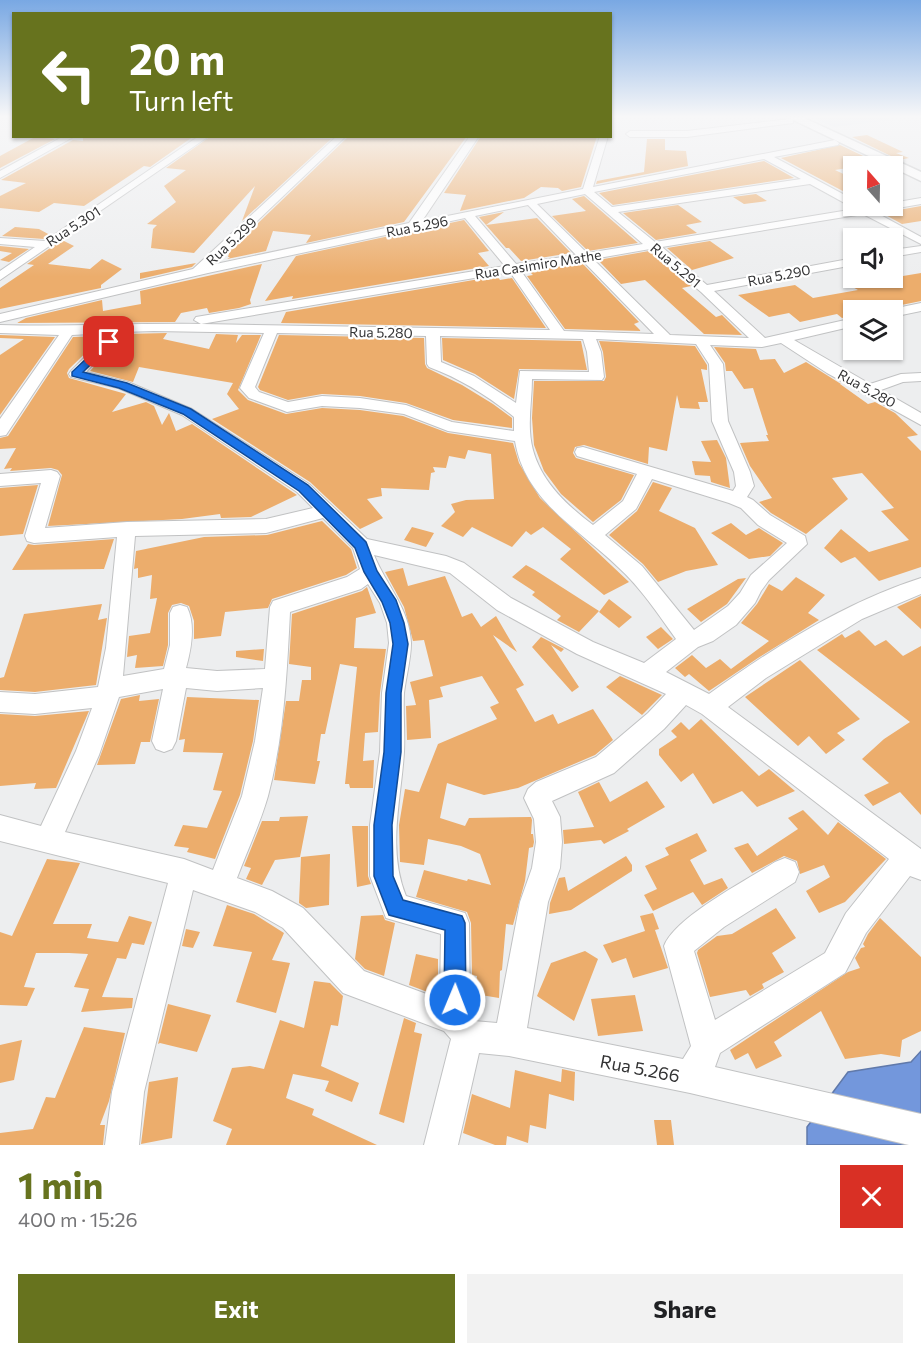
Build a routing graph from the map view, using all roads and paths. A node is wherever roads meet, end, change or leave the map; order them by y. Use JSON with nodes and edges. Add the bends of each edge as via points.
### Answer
{"nodes":[{"id":1,"x":155,"y":170,"type":"edge"},
{"id":2,"x":305,"y":170,"type":"edge"},
{"id":3,"x":451,"y":170,"type":"edge"},
{"id":4,"x":593,"y":170,"type":"edge"},
{"id":5,"x":692,"y":170,"type":"edge"},
{"id":6,"x":791,"y":170,"type":"edge"},
{"id":7,"x":906,"y":170,"type":"edge"},
{"id":8,"x":903,"y":175,"type":"edge"},
{"id":9,"x":921,"y":177,"type":"edge"},
{"id":10,"x":810,"y":181,"type":"junction"},
{"id":11,"x":921,"y":183,"type":"edge"},
{"id":12,"x":587,"y":191,"type":"junction"},
{"id":13,"x":843,"y":199,"type":"edge"},
{"id":14,"x":921,"y":201,"type":"edge"},
{"id":15,"x":531,"y":203,"type":"junction"},
{"id":16,"x":903,"y":203,"type":"edge"},
{"id":17,"x":610,"y":210,"type":"junction"},
{"id":18,"x":843,"y":210,"type":"edge"},
{"id":19,"x":469,"y":216,"type":"junction"},
{"id":20,"x":874,"y":216,"type":"edge"},
{"id":21,"x":412,"y":227,"type":"junction"},
{"id":22,"x":0,"y":240,"type":"edge"},
{"id":23,"x":921,"y":242,"type":"edge"},
{"id":24,"x":46,"y":244,"type":"junction"},
{"id":25,"x":652,"y":245,"type":"junction"},
{"id":26,"x":921,"y":249,"type":"edge"},
{"id":27,"x":903,"y":252,"type":"edge"},
{"id":28,"x":583,"y":257,"type":"junction"},
{"id":29,"x":843,"y":263,"type":"edge"},
{"id":30,"x":513,"y":268,"type":"junction"},
{"id":31,"x":197,"y":272,"type":"junction"},
{"id":32,"x":0,"y":276,"type":"edge"},
{"id":33,"x":705,"y":289,"type":"junction"},
{"id":34,"x":921,"y":307,"type":"edge"},
{"id":35,"x":903,"y":311,"type":"edge"},
{"id":36,"x":0,"y":318,"type":"edge"},
{"id":37,"x":843,"y":324,"type":"edge"},
{"id":38,"x":154,"y":327,"type":"junction"},
{"id":39,"x":0,"y":329,"type":"edge"},
{"id":40,"x":118,"y":330,"type":"junction"},
{"id":41,"x":272,"y":330,"type":"junction"},
{"id":42,"x":68,"y":331,"type":"junction"},
{"id":43,"x":433,"y":333,"type":"junction"},
{"id":44,"x":560,"y":335,"type":"junction"},
{"id":45,"x":588,"y":335,"type":"junction"},
{"id":46,"x":782,"y":337,"type":"junction"},
{"id":47,"x":666,"y":338,"type":"junction"},
{"id":48,"x":700,"y":340,"type":"junction"},
{"id":49,"x":762,"y":343,"type":"junction"},
{"id":50,"x":60,"y":370,"type":"junction"},
{"id":51,"x":921,"y":377,"type":"edge"},
{"id":52,"x":871,"y":389,"type":"junction"},
{"id":53,"x":521,"y":414,"type":"junction"},
{"id":54,"x":921,"y":420,"type":"edge"},
{"id":55,"x":0,"y":431,"type":"edge"},
{"id":56,"x":523,"y":437,"type":"junction"},
{"id":57,"x":583,"y":452,"type":"dead end"},
{"id":58,"x":647,"y":471,"type":"junction"},
{"id":59,"x":0,"y":480,"type":"edge"},
{"id":60,"x":736,"y":499,"type":"junction"},
{"id":61,"x":326,"y":511,"type":"junction"},
{"id":62,"x":127,"y":529,"type":"junction"},
{"id":63,"x":594,"y":534,"type":"junction"},
{"id":64,"x":366,"y":559,"type":"junction"},
{"id":65,"x":919,"y":588,"type":"edge"},
{"id":66,"x":180,"y":613,"type":"dead end"},
{"id":67,"x":690,"y":640,"type":"junction"},
{"id":68,"x":647,"y":674,"type":"junction"},
{"id":69,"x":173,"y":677,"type":"junction"},
{"id":70,"x":275,"y":678,"type":"junction"},
{"id":71,"x":108,"y":692,"type":"junction"},
{"id":72,"x":683,"y":692,"type":"junction"},
{"id":73,"x":0,"y":702,"type":"edge"},
{"id":74,"x":710,"y":707,"type":"junction"},
{"id":75,"x":164,"y":741,"type":"dead end"},
{"id":76,"x":0,"y":828,"type":"edge"},
{"id":77,"x":48,"y":840,"type":"junction"},
{"id":78,"x":920,"y":864,"type":"edge"},
{"id":79,"x":785,"y":872,"type":"dead end"},
{"id":80,"x":184,"y":873,"type":"junction"},
{"id":81,"x":220,"y":887,"type":"junction"},
{"id":82,"x":461,"y":1028,"type":"junction"},
{"id":83,"x":509,"y":1040,"type":"junction"},
{"id":84,"x":707,"y":1046,"type":"junction"},
{"id":85,"x":690,"y":1077,"type":"junction"},
{"id":86,"x":921,"y":1131,"type":"edge"},
{"id":87,"x":122,"y":1145,"type":"edge"},
{"id":88,"x":441,"y":1145,"type":"edge"}],
"edges":[{"from":1,"to":24,"type":"street","name":"Rua 5.301"},
{"from":2,"to":31,"type":"street","name":"Rua 5.299"},
{"from":3,"to":21,"type":"street"},
{"from":4,"to":12,"type":"street"},
{"from":5,"to":12,"type":"street","name":"Rua 5.296"},
{"from":6,"to":10,"type":"street"},
{"from":7,"to":9,"type":"highway"},
{"from":8,"to":11,"type":"highway"},
{"from":10,"to":13,"type":"street"},
{"from":10,"to":17,"type":"street"},
{"from":12,"to":15,"type":"street","name":"Rua 5.296"},
{"from":12,"to":17,"type":"street","name":"Rua 5.291"},
{"from":14,"to":16,"type":"street","name":"Rua Casimiro Mathe"},
{"from":15,"to":19,"type":"street","name":"Rua 5.296"},
{"from":15,"to":28,"type":"street"},
{"from":17,"to":25,"type":"street","name":"Rua 5.291"},
{"from":18,"to":25,"type":"street","name":"Rua Casimiro Mathe"},
{"from":19,"to":21,"type":"street","name":"Rua 5.296"},
{"from":19,"to":30,"type":"street"},
{"from":20,"to":23,"type":"street"},
{"from":21,"to":31,"type":"street","name":"Rua 5.296"},
{"from":22,"to":24,"type":"street"},
{"from":24,"to":32,"type":"street","name":"Rua 5.301"},
{"from":25,"to":28,"type":"street","name":"Rua Casimiro Mathe"},
{"from":25,"to":33,"type":"street","name":"Rua 5.291"},
{"from":26,"to":27,"type":"street"},
{"from":28,"to":30,"type":"street","name":"Rua Casimiro Mathe"},
{"from":28,"to":47,"type":"street"},
{"from":29,"to":33,"type":"street","name":"Rua 5.290"},
{"from":30,"to":38,"type":"street","name":"Rua Casimiro Mathe"},
{"from":30,"to":44,"type":"street"},
{"from":31,"to":36,"type":"street","name":"Rua 5.296"},
{"from":33,"to":49,"type":"street","name":"Rua 5.291"},
{"from":34,"to":35,"type":"street"},
{"from":37,"to":46,"type":"street","name":"Rua 5.280"},
{"from":38,"to":40,"type":"street","name":"Rua 5.280"},
{"from":38,"to":41,"type":"street","name":"Rua 5.280"},
{"from":39,"to":42,"type":"street","name":"Rua 5.280"},
{"from":40,"to":42,"type":"street","name":"Rua 5.280"},
{"from":40,"to":50,"type":"street","via":[[109,342]]},
{"from":41,"to":43,"type":"street","name":"Rua 5.280"},
{"from":41,"to":56,"type":"street","via":[[247,388],[254,395],[287,407],[322,401],[392,407],[448,426]]},
{"from":42,"to":50,"type":"street"},
{"from":43,"to":44,"type":"street","name":"Rua 5.280"},
{"from":43,"to":53,"type":"street","via":[[434,364],[462,374]]},
{"from":44,"to":45,"type":"street","name":"Rua 5.280"},
{"from":45,"to":47,"type":"street","name":"Rua 5.280"},
{"from":45,"to":53,"type":"street","via":[[597,377],[525,374]]},
{"from":46,"to":49,"type":"street","name":"Rua 5.280"},
{"from":46,"to":52,"type":"street","name":"Rua 5.280"},
{"from":47,"to":48,"type":"street","name":"Rua 5.280"},
{"from":48,"to":49,"type":"street","name":"Rua 5.280"},
{"from":48,"to":60,"type":"street","via":[[716,364],[720,421],[742,472],[745,486]]},
{"from":50,"to":55,"type":"street"},
{"from":50,"to":61,"type":"street","via":[[123,385],[187,412],[303,488]]},
{"from":51,"to":52,"type":"street","via":[[901,378]]},
{"from":52,"to":54,"type":"street","name":"Rua 5.280"},
{"from":53,"to":56,"type":"street"},
{"from":56,"to":63,"type":"street","via":[[529,465],[541,488],[560,509]]},
{"from":57,"to":58,"type":"street"},
{"from":58,"to":60,"type":"street"},
{"from":58,"to":63,"type":"street","via":[[630,505]]},
{"from":59,"to":62,"type":"street","via":[[51,476],[34,536]]},
{"from":60,"to":67,"type":"street","via":[[798,544],[767,571],[735,613],[701,638]]},
{"from":61,"to":62,"type":"street","via":[[266,526]]},
{"from":61,"to":64,"type":"street"},
{"from":62,"to":71,"type":"street","via":[[117,643]]},
{"from":63,"to":67,"type":"street","via":[[643,579]]},
{"from":64,"to":68,"type":"street","via":[[446,563],[504,604],[585,648]]},
{"from":64,"to":70,"type":"street","via":[[354,583],[279,607]]},
{"from":64,"to":82,"type":"street","via":[[389,600],[400,644],[383,825],[384,876],[396,908],[455,923]]},
{"from":65,"to":74,"type":"street","via":[[870,605],[758,671]]},
{"from":66,"to":69,"type":"street","via":[[181,645]]},
{"from":67,"to":68,"type":"street"},
{"from":68,"to":72,"type":"street"},
{"from":69,"to":70,"type":"street","via":[[217,681]]},
{"from":69,"to":71,"type":"street"},
{"from":69,"to":75,"type":"street","via":[[176,680]]},
{"from":70,"to":81,"type":"street","via":[[255,796]]},
{"from":71,"to":73,"type":"street","via":[[34,704]]},
{"from":71,"to":77,"type":"street","via":[[77,779]]},
{"from":72,"to":74,"type":"street"},
{"from":72,"to":83,"type":"street","via":[[605,765],[544,791],[537,798],[547,817],[546,868],[534,902]]},
{"from":74,"to":78,"type":"street"},
{"from":76,"to":77,"type":"street","name":"Rua 5.266"},
{"from":77,"to":80,"type":"street","name":"Rua 5.266"},
{"from":78,"to":84,"type":"street","via":[[905,861],[840,950],[835,963]]},
{"from":79,"to":84,"type":"street","via":[[678,945]]},
{"from":80,"to":81,"type":"street","name":"Rua 5.266"},
{"from":80,"to":87,"type":"street","via":[[128,1092]]},
{"from":81,"to":82,"type":"street","name":"Rua 5.266","via":[[262,901],[294,918],[354,982]]},
{"from":82,"to":83,"type":"street","name":"Rua 5.266"},
{"from":82,"to":88,"type":"street"},
{"from":83,"to":85,"type":"street","name":"Rua 5.266"},
{"from":84,"to":85,"type":"street"},
{"from":85,"to":86,"type":"street","name":"Rua 5.266"}]}
